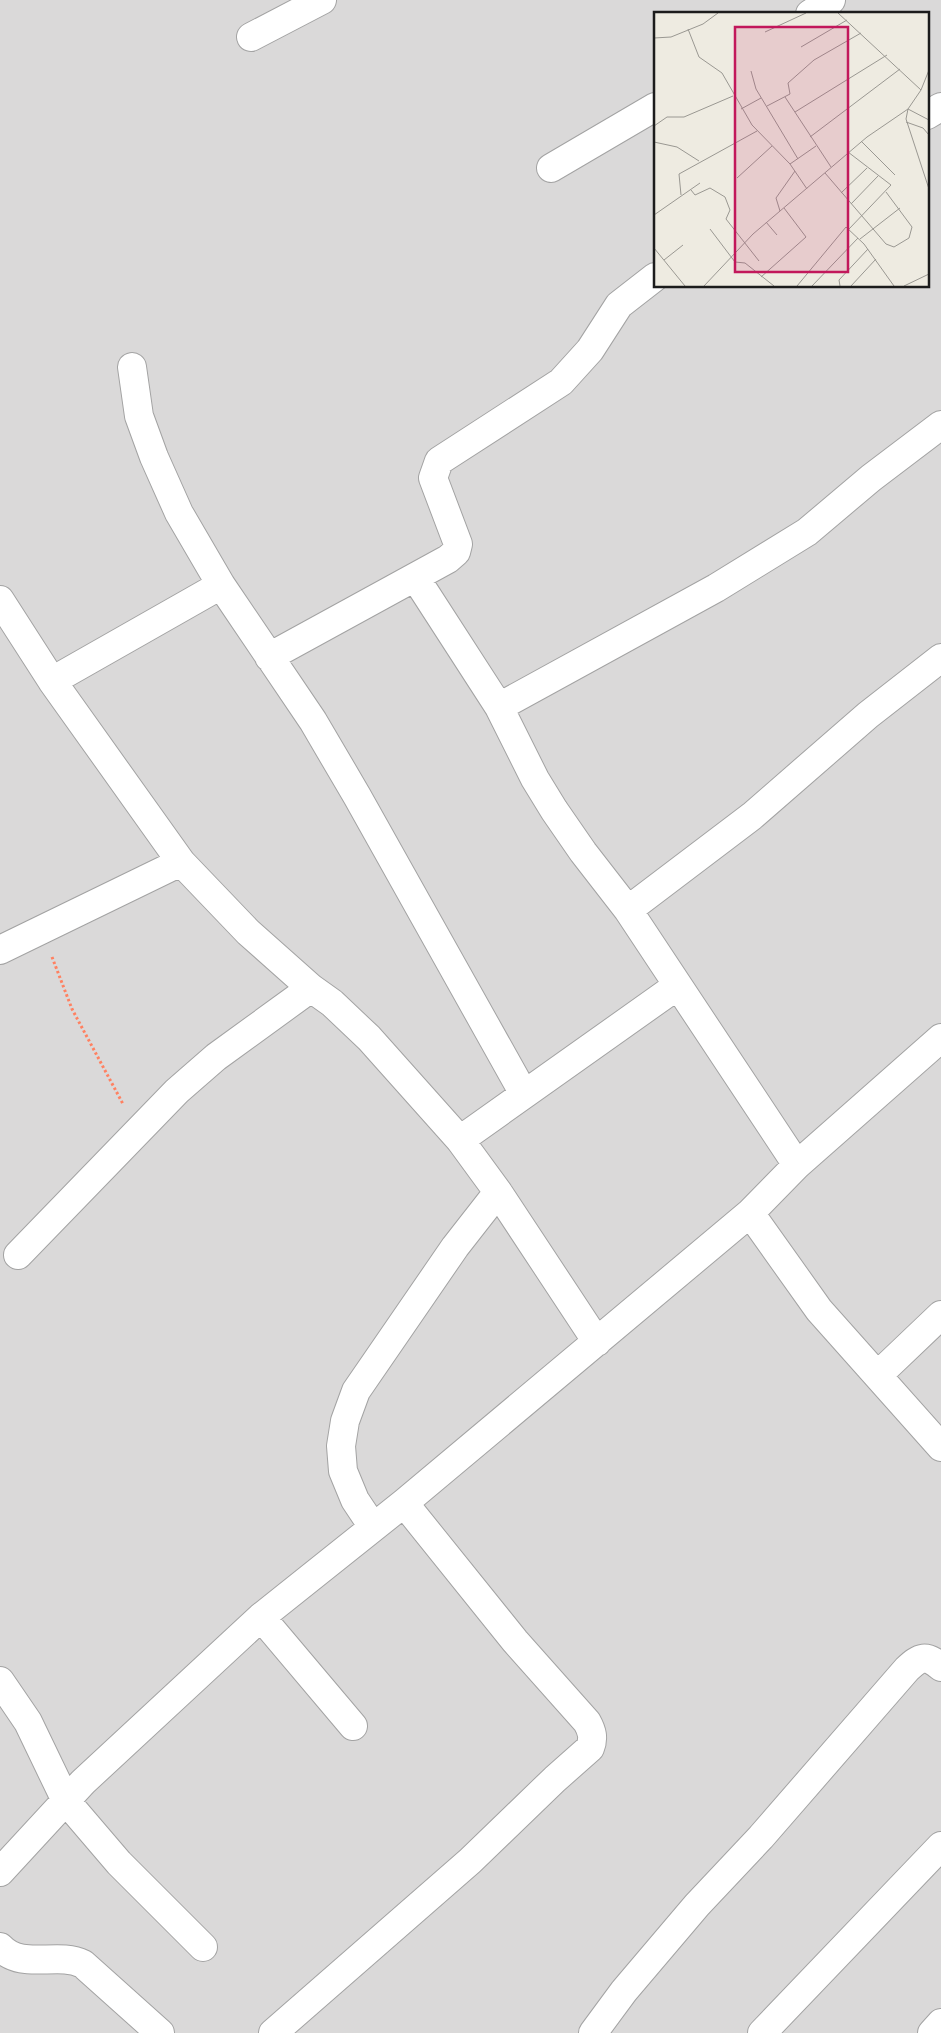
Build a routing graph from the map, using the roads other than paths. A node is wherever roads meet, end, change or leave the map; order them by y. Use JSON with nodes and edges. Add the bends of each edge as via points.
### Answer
{"nodes":[{"id":1,"x":322,"y":0,"type":"edge"},
{"id":2,"x":831,"y":0,"type":"edge"},
{"id":3,"x":813,"y":12,"type":"edge"},
{"id":4,"x":251,"y":37,"type":"dead end"},
{"id":5,"x":941,"y":107,"type":"edge"},
{"id":6,"x":654,"y":108,"type":"edge"},
{"id":7,"x":928,"y":114,"type":"edge"},
{"id":8,"x":551,"y":168,"type":"dead end"},
{"id":9,"x":654,"y":278,"type":"edge"},
{"id":10,"x":132,"y":367,"type":"dead end"},
{"id":11,"x":941,"y":426,"type":"edge"},
{"id":12,"x":415,"y":577,"type":"junction"},
{"id":13,"x":221,"y":585,"type":"junction"},
{"id":14,"x":0,"y":600,"type":"edge"},
{"id":15,"x":269,"y":656,"type":"junction"},
{"id":16,"x":941,"y":658,"type":"edge"},
{"id":17,"x":52,"y":681,"type":"junction"},
{"id":18,"x":499,"y":707,"type":"junction"},
{"id":19,"x":181,"y":862,"type":"junction"},
{"id":20,"x":628,"y":910,"type":"junction"},
{"id":21,"x":0,"y":950,"type":"edge"},
{"id":22,"x":677,"y":986,"type":"junction"},
{"id":23,"x":311,"y":988,"type":"junction"},
{"id":24,"x":941,"y":1038,"type":"edge"},
{"id":25,"x":524,"y":1094,"type":"junction"},
{"id":26,"x":460,"y":1140,"type":"junction"},
{"id":27,"x":797,"y":1165,"type":"junction"},
{"id":28,"x":498,"y":1192,"type":"junction"},
{"id":29,"x":750,"y":1213,"type":"junction"},
{"id":30,"x":18,"y":1255,"type":"dead end"},
{"id":31,"x":941,"y":1315,"type":"edge"},
{"id":32,"x":597,"y":1342,"type":"junction"},
{"id":33,"x":878,"y":1375,"type":"junction"},
{"id":34,"x":941,"y":1446,"type":"edge"},
{"id":35,"x":404,"y":1503,"type":"junction"},
{"id":36,"x":373,"y":1527,"type":"junction"},
{"id":37,"x":261,"y":1616,"type":"junction"},
{"id":38,"x":941,"y":1667,"type":"edge"},
{"id":39,"x":0,"y":1681,"type":"edge"},
{"id":40,"x":353,"y":1726,"type":"dead end"},
{"id":41,"x":66,"y":1801,"type":"junction"},
{"id":42,"x":941,"y":1846,"type":"edge"},
{"id":43,"x":0,"y":1872,"type":"edge"},
{"id":44,"x":0,"y":1947,"type":"edge"},
{"id":45,"x":203,"y":1947,"type":"dead end"},
{"id":46,"x":941,"y":2023,"type":"edge"},
{"id":47,"x":160,"y":2033,"type":"edge"},
{"id":48,"x":273,"y":2033,"type":"edge"},
{"id":49,"x":593,"y":2033,"type":"edge"},
{"id":50,"x":762,"y":2033,"type":"edge"},
{"id":51,"x":932,"y":2033,"type":"edge"}],
"edges":[{"from":1,"to":4,"type":"street"},
{"from":2,"to":3,"type":"street"},
{"from":5,"to":7,"type":"street"},
{"from":6,"to":8,"type":"street"},
{"from":9,"to":12,"type":"street","via":[[619,305],[590,350],[561,382],[439,462],[433,478],[458,544],[456,552],[448,559]]},
{"from":10,"to":13,"type":"street","via":[[139,416],[154,457],[179,513]]},
{"from":11,"to":18,"type":"street","via":[[871,478],[807,532],[716,588]]},
{"from":12,"to":15,"type":"street"},
{"from":12,"to":18,"type":"street"},
{"from":13,"to":15,"type":"street"},
{"from":13,"to":17,"type":"street"},
{"from":14,"to":17,"type":"street"},
{"from":15,"to":25,"type":"street","via":[[313,721],[357,796]]},
{"from":16,"to":20,"type":"street","via":[[868,715],[752,816]]},
{"from":17,"to":19,"type":"street"},
{"from":18,"to":20,"type":"street","via":[[554,810]]},
{"from":19,"to":21,"type":"street"},
{"from":19,"to":23,"type":"street","via":[[248,932]]},
{"from":20,"to":22,"type":"street"},
{"from":22,"to":25,"type":"street"},
{"from":22,"to":27,"type":"street"},
{"from":23,"to":26,"type":"street","via":[[369,1038]]},
{"from":23,"to":30,"type":"street","via":[[216,1057],[177,1091]]},
{"from":24,"to":27,"type":"street"},
{"from":25,"to":26,"type":"street"},
{"from":26,"to":28,"type":"street"},
{"from":27,"to":29,"type":"street"},
{"from":28,"to":32,"type":"street"},
{"from":28,"to":36,"type":"street","via":[[455,1247],[356,1391],[341,1446],[343,1471],[355,1500]]},
{"from":29,"to":32,"type":"street"},
{"from":29,"to":33,"type":"street","via":[[819,1310]]},
{"from":31,"to":33,"type":"street"},
{"from":32,"to":35,"type":"street"},
{"from":33,"to":34,"type":"street"},
{"from":35,"to":36,"type":"street"},
{"from":35,"to":48,"type":"street","via":[[515,1641],[587,1722],[593,1742],[470,1861]]},
{"from":36,"to":37,"type":"street"},
{"from":37,"to":40,"type":"street"},
{"from":37,"to":41,"type":"street"},
{"from":38,"to":49,"type":"street","via":[[919,1658],[907,1669],[761,1837],[697,1905]]},
{"from":39,"to":41,"type":"street","via":[[28,1722]]},
{"from":41,"to":43,"type":"street"},
{"from":41,"to":45,"type":"street","via":[[119,1863]]},
{"from":42,"to":50,"type":"street"},
{"from":44,"to":47,"type":"street","via":[[19,1958],[69,1958],[83,1964]]},
{"from":46,"to":51,"type":"street"}]}
